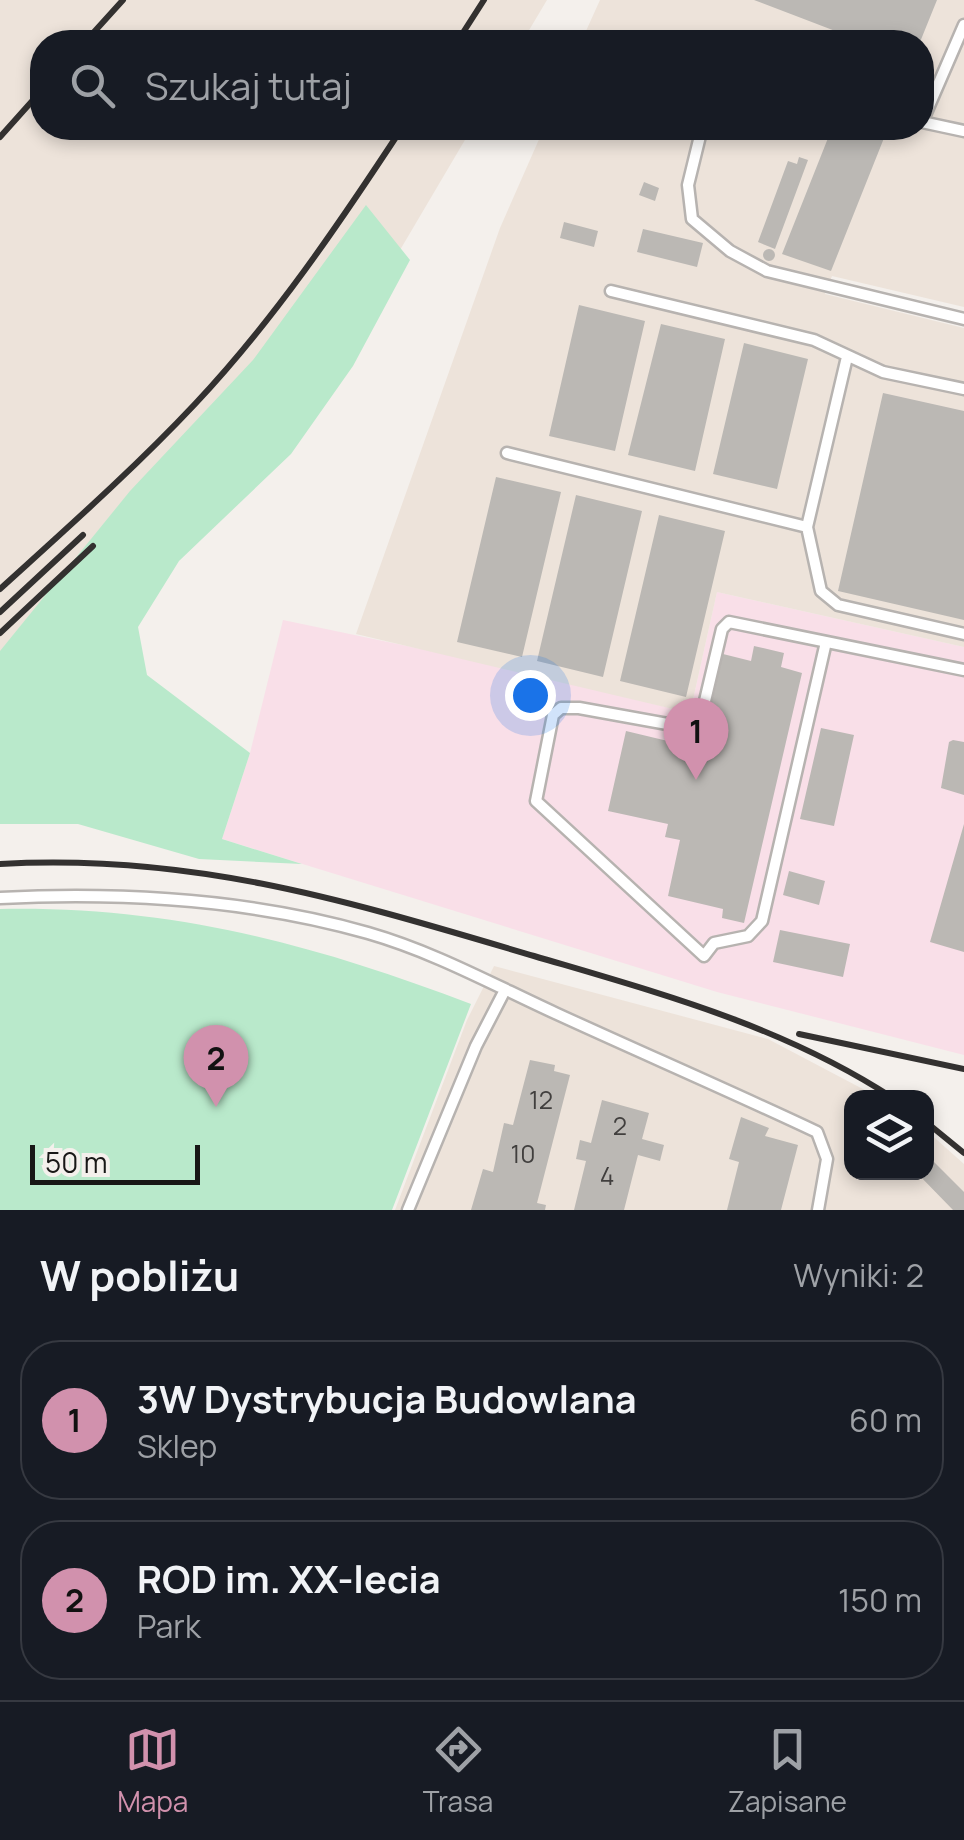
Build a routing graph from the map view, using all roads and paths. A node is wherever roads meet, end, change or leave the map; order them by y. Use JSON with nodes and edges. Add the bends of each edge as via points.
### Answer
{"nodes":[{"id":1,"x":964,"y":25,"type":"edge"},
{"id":2,"x":934,"y":94,"type":"edge"},
{"id":3,"x":934,"y":125,"type":"edge"},
{"id":4,"x":964,"y":131,"type":"edge"},
{"id":5,"x":699,"y":140,"type":"edge"},
{"id":6,"x":611,"y":291,"type":"dead end"},
{"id":7,"x":964,"y":319,"type":"edge"},
{"id":8,"x":847,"y":357,"type":"junction"},
{"id":9,"x":964,"y":389,"type":"edge"},
{"id":10,"x":507,"y":453,"type":"dead end"},
{"id":11,"x":808,"y":528,"type":"junction"},
{"id":12,"x":964,"y":634,"type":"edge"},
{"id":13,"x":826,"y":642,"type":"junction"},
{"id":14,"x":964,"y":670,"type":"edge"},
{"id":15,"x":0,"y":898,"type":"edge"},
{"id":16,"x":505,"y":990,"type":"junction"},
{"id":17,"x":408,"y":1210,"type":"edge"},
{"id":18,"x":818,"y":1210,"type":"edge"}],
"edges":[{"from":1,"to":2,"type":"lane"},
{"from":3,"to":4,"type":"lane"},
{"from":5,"to":7,"type":"lane","via":[[688,185],[692,219],[730,251],[768,271]]},
{"from":6,"to":8,"type":"lane","via":[[814,340]]},
{"from":8,"to":9,"type":"lane"},
{"from":8,"to":11,"type":"lane"},
{"from":10,"to":11,"type":"lane"},
{"from":11,"to":12,"type":"lane","via":[[821,592],[838,605]]},
{"from":13,"to":13,"type":"lane","via":[[762,921],[748,936],[714,943],[704,956],[536,801],[553,715],[579,708],[695,729],[729,622]]},
{"from":13,"to":14,"type":"lane"},
{"from":15,"to":16,"type":"lane","via":[[74,894],[252,906],[418,949]]},
{"from":16,"to":17,"type":"lane"},
{"from":16,"to":18,"type":"lane","via":[[817,1132],[827,1159]]}]}
